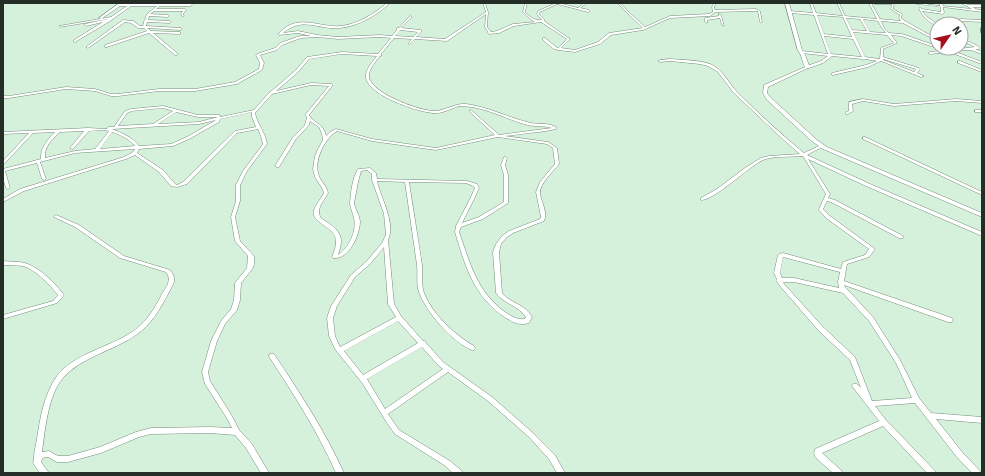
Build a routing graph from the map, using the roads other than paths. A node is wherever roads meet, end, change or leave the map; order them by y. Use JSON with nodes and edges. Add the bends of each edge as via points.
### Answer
{"nodes":[{"id":1,"x":172,"y":3,"type":"edge"},
{"id":2,"x":389,"y":3,"type":"edge"},
{"id":3,"x":484,"y":3,"type":"edge"},
{"id":4,"x":526,"y":3,"type":"edge"},
{"id":5,"x":558,"y":3,"type":"edge"},
{"id":6,"x":586,"y":3,"type":"edge"},
{"id":7,"x":618,"y":3,"type":"edge"},
{"id":8,"x":715,"y":3,"type":"edge"},
{"id":9,"x":787,"y":3,"type":"edge"},
{"id":10,"x":811,"y":3,"type":"edge"},
{"id":11,"x":838,"y":3,"type":"edge"},
{"id":12,"x":870,"y":3,"type":"edge"},
{"id":13,"x":874,"y":3,"type":"edge"},
{"id":14,"x":877,"y":3,"type":"edge"},
{"id":15,"x":911,"y":3,"type":"edge"},
{"id":16,"x":941,"y":3,"type":"edge"},
{"id":17,"x":962,"y":3,"type":"edge"},
{"id":18,"x":129,"y":4,"type":"edge"},
{"id":19,"x":147,"y":4,"type":"edge"},
{"id":20,"x":919,"y":4,"type":"junction"},
{"id":21,"x":159,"y":5,"type":"junction"},
{"id":22,"x":169,"y":5,"type":"junction"},
{"id":23,"x":191,"y":5,"type":"dead end"},
{"id":24,"x":967,"y":6,"type":"junction"},
{"id":25,"x":982,"y":6,"type":"edge"},
{"id":26,"x":943,"y":7,"type":"junction"},
{"id":27,"x":578,"y":9,"type":"junction"},
{"id":28,"x":153,"y":10,"type":"junction"},
{"id":29,"x":920,"y":10,"type":"junction"},
{"id":30,"x":588,"y":11,"type":"dead end"},
{"id":31,"x":487,"y":12,"type":"junction"},
{"id":32,"x":714,"y":12,"type":"junction"},
{"id":33,"x":790,"y":12,"type":"junction"},
{"id":34,"x":981,"y":12,"type":"edge"},
{"id":35,"x":815,"y":14,"type":"junction"},
{"id":36,"x":148,"y":15,"type":"junction"},
{"id":37,"x":168,"y":16,"type":"dead end"},
{"id":38,"x":183,"y":16,"type":"dead end"},
{"id":39,"x":113,"y":17,"type":"junction"},
{"id":40,"x":410,"y":17,"type":"dead end"},
{"id":41,"x":720,"y":17,"type":"junction"},
{"id":42,"x":844,"y":17,"type":"junction"},
{"id":43,"x":861,"y":18,"type":"junction"},
{"id":44,"x":99,"y":19,"type":"junction"},
{"id":45,"x":929,"y":19,"type":"edge"},
{"id":46,"x":109,"y":20,"type":"junction"},
{"id":47,"x":879,"y":20,"type":"junction"},
{"id":48,"x":969,"y":20,"type":"edge"},
{"id":49,"x":145,"y":21,"type":"junction"},
{"id":50,"x":982,"y":21,"type":"edge"},
{"id":51,"x":170,"y":22,"type":"dead end"},
{"id":52,"x":540,"y":22,"type":"junction"},
{"id":53,"x":706,"y":22,"type":"dead end"},
{"id":54,"x":761,"y":22,"type":"dead end"},
{"id":55,"x":904,"y":22,"type":"junction"},
{"id":56,"x":723,"y":25,"type":"dead end"},
{"id":57,"x":144,"y":27,"type":"junction"},
{"id":58,"x":645,"y":28,"type":"junction"},
{"id":59,"x":883,"y":28,"type":"junction"},
{"id":60,"x":398,"y":29,"type":"junction"},
{"id":61,"x":982,"y":29,"type":"edge"},
{"id":62,"x":851,"y":31,"type":"junction"},
{"id":63,"x":148,"y":32,"type":"junction"},
{"id":64,"x":869,"y":32,"type":"junction"},
{"id":65,"x":982,"y":33,"type":"edge"},
{"id":66,"x":889,"y":34,"type":"junction"},
{"id":67,"x":901,"y":34,"type":"junction"},
{"id":68,"x":317,"y":36,"type":"junction"},
{"id":69,"x":823,"y":36,"type":"junction"},
{"id":70,"x":929,"y":36,"type":"edge"},
{"id":71,"x":393,"y":37,"type":"junction"},
{"id":72,"x":414,"y":38,"type":"junction"},
{"id":73,"x":854,"y":38,"type":"junction"},
{"id":74,"x":544,"y":39,"type":"dead end"},
{"id":75,"x":75,"y":41,"type":"dead end"},
{"id":76,"x":969,"y":43,"type":"edge"},
{"id":77,"x":409,"y":44,"type":"dead end"},
{"id":78,"x":929,"y":44,"type":"edge"},
{"id":79,"x":106,"y":46,"type":"dead end"},
{"id":80,"x":87,"y":47,"type":"dead end"},
{"id":81,"x":558,"y":48,"type":"junction"},
{"id":82,"x":971,"y":48,"type":"joint"},
{"id":83,"x":802,"y":52,"type":"junction"},
{"id":84,"x":982,"y":53,"type":"edge"},
{"id":85,"x":176,"y":54,"type":"dead end"},
{"id":86,"x":380,"y":55,"type":"junction"},
{"id":87,"x":830,"y":56,"type":"junction"},
{"id":88,"x":966,"y":56,"type":"edge"},
{"id":89,"x":864,"y":59,"type":"junction"},
{"id":90,"x":881,"y":59,"type":"junction"},
{"id":91,"x":660,"y":62,"type":"dead end"},
{"id":92,"x":959,"y":62,"type":"dead end"},
{"id":93,"x":982,"y":63,"type":"edge"},
{"id":94,"x":808,"y":68,"type":"junction"},
{"id":95,"x":982,"y":71,"type":"edge"},
{"id":96,"x":833,"y":74,"type":"dead end"},
{"id":97,"x":922,"y":76,"type":"dead end"},
{"id":98,"x":271,"y":93,"type":"junction"},
{"id":99,"x":3,"y":96,"type":"edge"},
{"id":100,"x":982,"y":102,"type":"edge"},
{"id":101,"x":176,"y":110,"type":"junction"},
{"id":102,"x":253,"y":111,"type":"junction"},
{"id":103,"x":471,"y":111,"type":"dead end"},
{"id":104,"x":976,"y":111,"type":"dead end"},
{"id":105,"x":982,"y":111,"type":"edge"},
{"id":106,"x":847,"y":113,"type":"dead end"},
{"id":107,"x":221,"y":117,"type":"junction"},
{"id":108,"x":308,"y":118,"type":"junction"},
{"id":109,"x":152,"y":126,"type":"junction"},
{"id":110,"x":258,"y":128,"type":"junction"},
{"id":111,"x":88,"y":129,"type":"junction"},
{"id":112,"x":114,"y":129,"type":"junction"},
{"id":113,"x":60,"y":130,"type":"junction"},
{"id":114,"x":32,"y":132,"type":"junction"},
{"id":115,"x":3,"y":133,"type":"edge"},
{"id":116,"x":498,"y":136,"type":"junction"},
{"id":117,"x":864,"y":138,"type":"dead end"},
{"id":118,"x":325,"y":140,"type":"junction"},
{"id":119,"x":822,"y":146,"type":"junction"},
{"id":120,"x":138,"y":147,"type":"junction"},
{"id":121,"x":72,"y":148,"type":"dead end"},
{"id":122,"x":96,"y":151,"type":"junction"},
{"id":123,"x":135,"y":153,"type":"junction"},
{"id":124,"x":804,"y":155,"type":"junction"},
{"id":125,"x":506,"y":158,"type":"dead end"},
{"id":126,"x":40,"y":160,"type":"junction"},
{"id":127,"x":3,"y":163,"type":"edge"},
{"id":128,"x":277,"y":166,"type":"dead end"},
{"id":129,"x":3,"y":170,"type":"edge"},
{"id":130,"x":44,"y":179,"type":"dead end"},
{"id":131,"x":374,"y":180,"type":"junction"},
{"id":132,"x":407,"y":181,"type":"junction"},
{"id":133,"x":8,"y":188,"type":"dead end"},
{"id":134,"x":982,"y":194,"type":"edge"},
{"id":135,"x":703,"y":199,"type":"dead end"},
{"id":136,"x":826,"y":199,"type":"junction"},
{"id":137,"x":3,"y":201,"type":"edge"},
{"id":138,"x":982,"y":215,"type":"edge"},
{"id":139,"x":56,"y":216,"type":"dead end"},
{"id":140,"x":458,"y":226,"type":"junction"},
{"id":141,"x":982,"y":234,"type":"edge"},
{"id":142,"x":901,"y":237,"type":"dead end"},
{"id":143,"x":386,"y":241,"type":"junction"},
{"id":144,"x":3,"y":263,"type":"edge"},
{"id":145,"x":843,"y":272,"type":"junction"},
{"id":146,"x":779,"y":280,"type":"junction"},
{"id":147,"x":841,"y":282,"type":"junction"},
{"id":148,"x":844,"y":291,"type":"junction"},
{"id":149,"x":3,"y":317,"type":"edge"},
{"id":150,"x":399,"y":318,"type":"junction"},
{"id":151,"x":950,"y":320,"type":"dead end"},
{"id":152,"x":423,"y":343,"type":"junction"},
{"id":153,"x":472,"y":348,"type":"dead end"},
{"id":154,"x":340,"y":350,"type":"junction"},
{"id":155,"x":272,"y":356,"type":"dead end"},
{"id":156,"x":448,"y":369,"type":"junction"},
{"id":157,"x":362,"y":379,"type":"junction"},
{"id":158,"x":855,"y":386,"type":"dead end"},
{"id":159,"x":917,"y":400,"type":"junction"},
{"id":160,"x":870,"y":404,"type":"junction"},
{"id":161,"x":384,"y":413,"type":"junction"},
{"id":162,"x":930,"y":416,"type":"junction"},
{"id":163,"x":982,"y":420,"type":"edge"},
{"id":164,"x":884,"y":422,"type":"junction"},
{"id":165,"x":237,"y":432,"type":"junction"},
{"id":166,"x":38,"y":459,"type":"junction"},
{"id":167,"x":45,"y":473,"type":"edge"},
{"id":168,"x":265,"y":473,"type":"edge"},
{"id":169,"x":340,"y":473,"type":"edge"},
{"id":170,"x":459,"y":473,"type":"edge"},
{"id":171,"x":561,"y":473,"type":"edge"},
{"id":172,"x":839,"y":473,"type":"edge"},
{"id":173,"x":932,"y":473,"type":"edge"},
{"id":174,"x":977,"y":473,"type":"edge"}],
"edges":[{"from":1,"to":22,"type":"street"},
{"from":2,"to":68,"type":"street","via":[[366,18],[345,26],[298,23],[280,34],[298,32]]},
{"from":3,"to":31,"type":"street"},
{"from":4,"to":52,"type":"street","via":[[524,12]]},
{"from":5,"to":27,"type":"street"},
{"from":5,"to":52,"type":"street","via":[[539,12],[544,19]]},
{"from":6,"to":27,"type":"street"},
{"from":7,"to":58,"type":"street"},
{"from":8,"to":32,"type":"street"},
{"from":9,"to":33,"type":"street"},
{"from":10,"to":35,"type":"street"},
{"from":11,"to":42,"type":"street"},
{"from":12,"to":47,"type":"street"},
{"from":13,"to":14,"type":"street"},
{"from":14,"to":55,"type":"street","via":[[893,3],[892,9],[901,14],[900,18]]},
{"from":15,"to":20,"type":"street"},
{"from":16,"to":26,"type":"street"},
{"from":17,"to":24,"type":"street"},
{"from":18,"to":19,"type":"street"},
{"from":18,"to":39,"type":"street"},
{"from":18,"to":44,"type":"street","via":[[119,5]]},
{"from":19,"to":21,"type":"street"},
{"from":20,"to":26,"type":"street"},
{"from":20,"to":29,"type":"street"},
{"from":21,"to":22,"type":"street"},
{"from":21,"to":28,"type":"street"},
{"from":22,"to":23,"type":"street"},
{"from":24,"to":25,"type":"street"},
{"from":24,"to":34,"type":"street"},
{"from":26,"to":29,"type":"street","via":[[943,12]]},
{"from":26,"to":34,"type":"street"},
{"from":27,"to":30,"type":"street"},
{"from":28,"to":36,"type":"street"},
{"from":28,"to":38,"type":"street","via":[[185,10]]},
{"from":29,"to":45,"type":"street"},
{"from":31,"to":52,"type":"street","via":[[486,27],[493,33],[513,25]]},
{"from":31,"to":72,"type":"street","via":[[446,40]]},
{"from":32,"to":41,"type":"street"},
{"from":32,"to":54,"type":"street","via":[[756,10],[759,11]]},
{"from":32,"to":58,"type":"street","via":[[703,16],[670,17]]},
{"from":33,"to":35,"type":"street"},
{"from":33,"to":83,"type":"street"},
{"from":35,"to":42,"type":"street"},
{"from":35,"to":69,"type":"street"},
{"from":36,"to":37,"type":"street"},
{"from":36,"to":49,"type":"street"},
{"from":39,"to":44,"type":"street"},
{"from":39,"to":46,"type":"street"},
{"from":40,"to":60,"type":"street"},
{"from":41,"to":53,"type":"street","via":[[706,19]]},
{"from":41,"to":56,"type":"street"},
{"from":42,"to":43,"type":"street"},
{"from":42,"to":62,"type":"street"},
{"from":43,"to":47,"type":"street"},
{"from":43,"to":64,"type":"street"},
{"from":44,"to":46,"type":"street","via":[[60,28]]},
{"from":46,"to":75,"type":"street"},
{"from":47,"to":55,"type":"street"},
{"from":47,"to":59,"type":"street"},
{"from":48,"to":50,"type":"street"},
{"from":49,"to":51,"type":"street"},
{"from":49,"to":57,"type":"street"},
{"from":52,"to":81,"type":"street","via":[[569,39]]},
{"from":55,"to":70,"type":"street"},
{"from":57,"to":63,"type":"street"},
{"from":57,"to":63,"type":"street","via":[[179,31]]},
{"from":57,"to":80,"type":"street","via":[[132,22],[122,22]]},
{"from":58,"to":81,"type":"street","via":[[610,34],[599,43],[575,51]]},
{"from":59,"to":66,"type":"street"},
{"from":59,"to":67,"type":"street"},
{"from":60,"to":71,"type":"street"},
{"from":60,"to":72,"type":"street","via":[[419,31]]},
{"from":61,"to":65,"type":"street"},
{"from":62,"to":64,"type":"street"},
{"from":62,"to":73,"type":"street"},
{"from":63,"to":79,"type":"street"},
{"from":63,"to":85,"type":"street"},
{"from":64,"to":66,"type":"street"},
{"from":66,"to":67,"type":"street"},
{"from":66,"to":90,"type":"street","via":[[896,42],[884,47]]},
{"from":67,"to":78,"type":"street"},
{"from":68,"to":71,"type":"street"},
{"from":68,"to":99,"type":"street","via":[[301,37],[258,55],[262,63],[261,69],[243,80],[226,85],[184,91],[159,90],[118,95],[66,88]]},
{"from":69,"to":73,"type":"street"},
{"from":69,"to":87,"type":"street"},
{"from":71,"to":72,"type":"street"},
{"from":71,"to":86,"type":"street"},
{"from":72,"to":77,"type":"street"},
{"from":73,"to":89,"type":"street"},
{"from":74,"to":81,"type":"street"},
{"from":76,"to":82,"type":"street","via":[[978,48]]},
{"from":82,"to":84,"type":"street"},
{"from":83,"to":87,"type":"street"},
{"from":83,"to":94,"type":"street"},
{"from":86,"to":98,"type":"street","via":[[344,53],[309,57],[285,83]]},
{"from":86,"to":116,"type":"street","via":[[368,72],[368,79],[376,90],[388,98],[426,111],[438,112],[469,106],[522,122],[555,128]]},
{"from":87,"to":89,"type":"street"},
{"from":87,"to":94,"type":"street"},
{"from":88,"to":93,"type":"street"},
{"from":89,"to":90,"type":"street"},
{"from":90,"to":96,"type":"street","via":[[867,66]]},
{"from":90,"to":97,"type":"street"},
{"from":91,"to":124,"type":"street","via":[[670,60],[700,63],[720,71],[735,92]]},
{"from":92,"to":95,"type":"street"},
{"from":94,"to":119,"type":"street","via":[[768,84],[764,90],[769,99]]},
{"from":98,"to":102,"type":"street"},
{"from":98,"to":108,"type":"street","via":[[311,84],[331,85],[307,115]]},
{"from":100,"to":106,"type":"street","via":[[956,100],[894,105],[864,100],[851,102],[851,111]]},
{"from":101,"to":107,"type":"street","via":[[198,116]]},
{"from":101,"to":109,"type":"street"},
{"from":101,"to":112,"type":"street","via":[[158,107],[128,111]]},
{"from":102,"to":107,"type":"street"},
{"from":102,"to":110,"type":"street"},
{"from":103,"to":116,"type":"street"},
{"from":104,"to":105,"type":"street"},
{"from":107,"to":109,"type":"street","via":[[199,122]]},
{"from":107,"to":120,"type":"street","via":[[179,143]]},
{"from":108,"to":118,"type":"street","via":[[321,127]]},
{"from":108,"to":128,"type":"street","via":[[307,124],[294,138]]},
{"from":109,"to":112,"type":"street"},
{"from":110,"to":123,"type":"street","via":[[236,132],[185,183],[177,186]]},
{"from":110,"to":165,"type":"street","via":[[265,140],[264,146],[242,176],[233,214],[238,241],[249,253],[251,264],[238,283],[236,305],[216,336],[205,372],[207,382]]},
{"from":111,"to":112,"type":"street"},
{"from":111,"to":113,"type":"street"},
{"from":111,"to":121,"type":"street"},
{"from":112,"to":120,"type":"street"},
{"from":112,"to":122,"type":"street"},
{"from":113,"to":114,"type":"street"},
{"from":113,"to":126,"type":"street","via":[[44,148]]},
{"from":114,"to":115,"type":"street"},
{"from":114,"to":127,"type":"street"},
{"from":116,"to":118,"type":"street","via":[[436,149],[372,140],[337,130]]},
{"from":116,"to":140,"type":"street","via":[[548,143],[555,148],[557,164],[542,182],[538,192],[542,220],[519,228],[504,237],[496,252],[499,293],[507,302],[526,312],[529,317],[527,321],[518,322],[503,313],[478,288],[457,232]]},
{"from":117,"to":134,"type":"street"},
{"from":118,"to":131,"type":"street","via":[[318,152],[315,170],[326,193],[316,214],[318,219],[337,233],[339,242],[335,258],[346,252],[357,228],[356,213],[352,204],[357,173],[370,170],[374,172]]},
{"from":119,"to":124,"type":"street"},
{"from":119,"to":138,"type":"street"},
{"from":120,"to":122,"type":"street"},
{"from":120,"to":123,"type":"street"},
{"from":122,"to":126,"type":"street","via":[[75,152]]},
{"from":123,"to":137,"type":"street","via":[[22,190]]},
{"from":124,"to":135,"type":"street","via":[[762,159]]},
{"from":124,"to":136,"type":"street","via":[[828,194]]},
{"from":124,"to":141,"type":"street"},
{"from":125,"to":140,"type":"street","via":[[503,165],[506,175],[506,203],[481,218]]},
{"from":126,"to":129,"type":"street"},
{"from":126,"to":130,"type":"street"},
{"from":129,"to":133,"type":"street"},
{"from":131,"to":132,"type":"street"},
{"from":131,"to":143,"type":"street","via":[[386,214]]},
{"from":132,"to":140,"type":"street","via":[[467,182],[475,185],[477,188],[474,198]]},
{"from":132,"to":153,"type":"street","via":[[422,292],[429,306],[451,333]]},
{"from":136,"to":142,"type":"street"},
{"from":136,"to":145,"type":"street","via":[[821,209],[828,217],[872,250],[867,256],[845,263]]},
{"from":139,"to":166,"type":"street","via":[[77,226],[122,257],[168,271],[172,281],[150,319],[136,332],[83,360],[59,379],[50,398]]},
{"from":143,"to":150,"type":"street","via":[[391,304]]},
{"from":143,"to":154,"type":"street","via":[[369,262],[353,276],[334,306],[330,318],[331,330],[334,342]]},
{"from":144,"to":149,"type":"street","via":[[33,268],[61,296],[55,302]]},
{"from":145,"to":146,"type":"street","via":[[781,255],[777,272]]},
{"from":145,"to":147,"type":"street"},
{"from":146,"to":148,"type":"street","via":[[794,280]]},
{"from":146,"to":160,"type":"street","via":[[785,290],[853,359]]},
{"from":147,"to":148,"type":"street"},
{"from":147,"to":151,"type":"street"},
{"from":148,"to":159,"type":"street","via":[[871,319],[898,362]]},
{"from":150,"to":152,"type":"street"},
{"from":150,"to":154,"type":"street"},
{"from":152,"to":156,"type":"street"},
{"from":152,"to":157,"type":"street"},
{"from":154,"to":157,"type":"street"},
{"from":155,"to":169,"type":"street","via":[[329,446]]},
{"from":156,"to":161,"type":"street"},
{"from":156,"to":171,"type":"street","via":[[490,399],[531,435],[552,457]]},
{"from":157,"to":161,"type":"street"},
{"from":158,"to":160,"type":"street"},
{"from":159,"to":160,"type":"street"},
{"from":159,"to":162,"type":"street"},
{"from":160,"to":164,"type":"street"},
{"from":161,"to":170,"type":"street","via":[[402,436]]},
{"from":162,"to":163,"type":"street"},
{"from":162,"to":174,"type":"street"},
{"from":164,"to":172,"type":"street","via":[[818,451],[818,455]]},
{"from":164,"to":173,"type":"street"},
{"from":165,"to":166,"type":"street","via":[[151,431],[101,450],[68,459],[57,459],[46,454]]},
{"from":165,"to":168,"type":"street","via":[[249,446]]},
{"from":166,"to":167,"type":"street","via":[[37,463]]}]}
